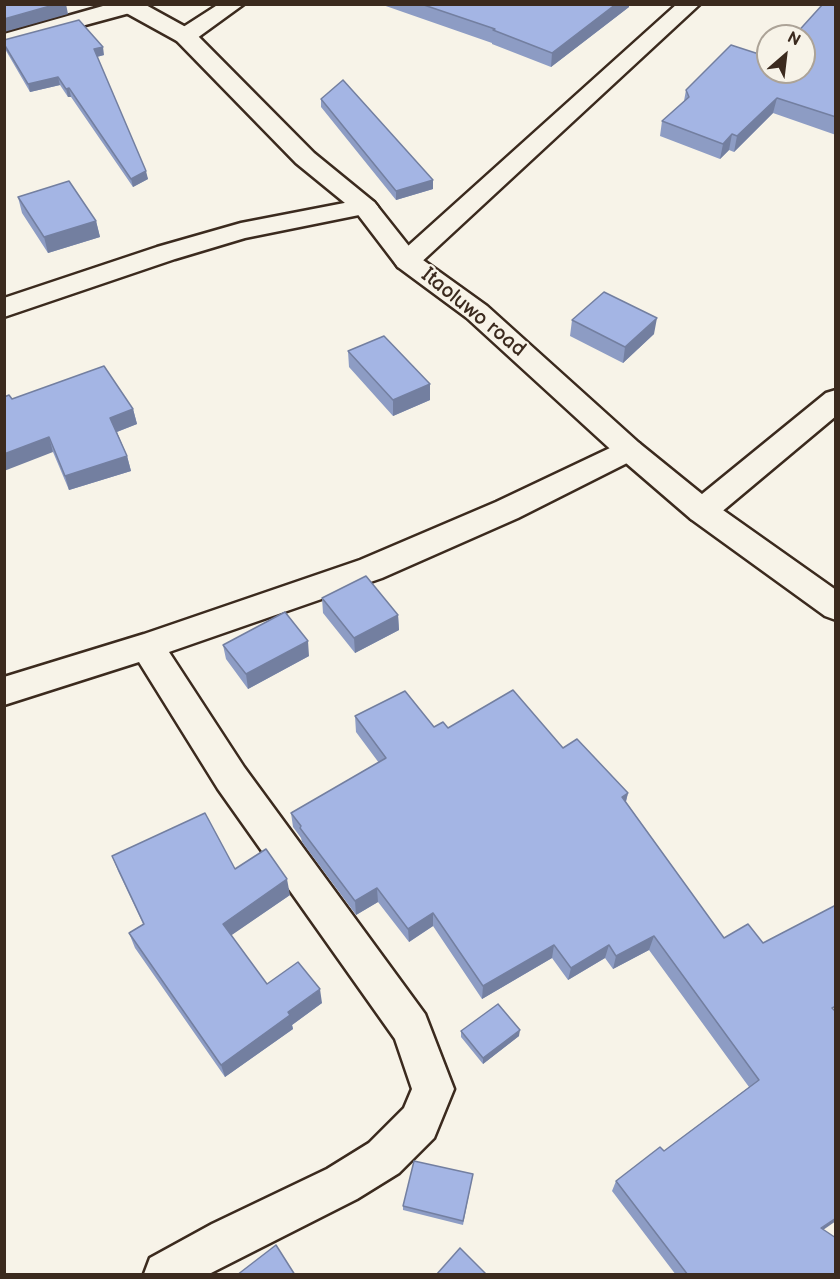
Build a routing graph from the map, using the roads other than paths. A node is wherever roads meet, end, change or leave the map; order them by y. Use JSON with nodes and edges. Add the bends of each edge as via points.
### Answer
{"nodes":[{"id":1,"x":234,"y":4,"type":"edge"},
{"id":2,"x":690,"y":4,"type":"edge"},
{"id":3,"x":128,"y":5,"type":"edge"},
{"id":4,"x":185,"y":36,"type":"junction"},
{"id":5,"x":4,"y":41,"type":"edge"},
{"id":6,"x":364,"y":207,"type":"junction"},
{"id":7,"x":407,"y":261,"type":"junction"},
{"id":8,"x":4,"y":308,"type":"edge"},
{"id":9,"x":836,"y":400,"type":"edge"},
{"id":10,"x":629,"y":450,"type":"junction"},
{"id":11,"x":702,"y":511,"type":"junction"},
{"id":12,"x":836,"y":607,"type":"edge"},
{"id":13,"x":147,"y":646,"type":"junction"},
{"id":14,"x":4,"y":691,"type":"edge"},
{"id":15,"x":166,"y":1275,"type":"edge"}],
"edges":[{"from":1,"to":4,"type":"street"},
{"from":2,"to":7,"type":"street"},
{"from":3,"to":4,"type":"street","name":"Itaoluwo road"},
{"from":3,"to":5,"type":"street"},
{"from":4,"to":6,"type":"street","name":"Itaoluwo road","via":[[305,158]]},
{"from":6,"to":7,"type":"street","name":"Itaoluwo road"},
{"from":6,"to":8,"type":"street","via":[[241,231]]},
{"from":7,"to":10,"type":"street","name":"Itaoluwo road","via":[[477,312]]},
{"from":9,"to":11,"type":"street"},
{"from":10,"to":11,"type":"street","name":"Itaoluwo road"},
{"from":10,"to":13,"type":"street","via":[[507,510],[371,569]]},
{"from":11,"to":12,"type":"street","name":"Itaoluwo road"},
{"from":13,"to":14,"type":"street"},
{"from":13,"to":15,"type":"street","via":[[231,778],[411,1028],[433,1089],[419,1123],[384,1158],[342,1184]]}]}
